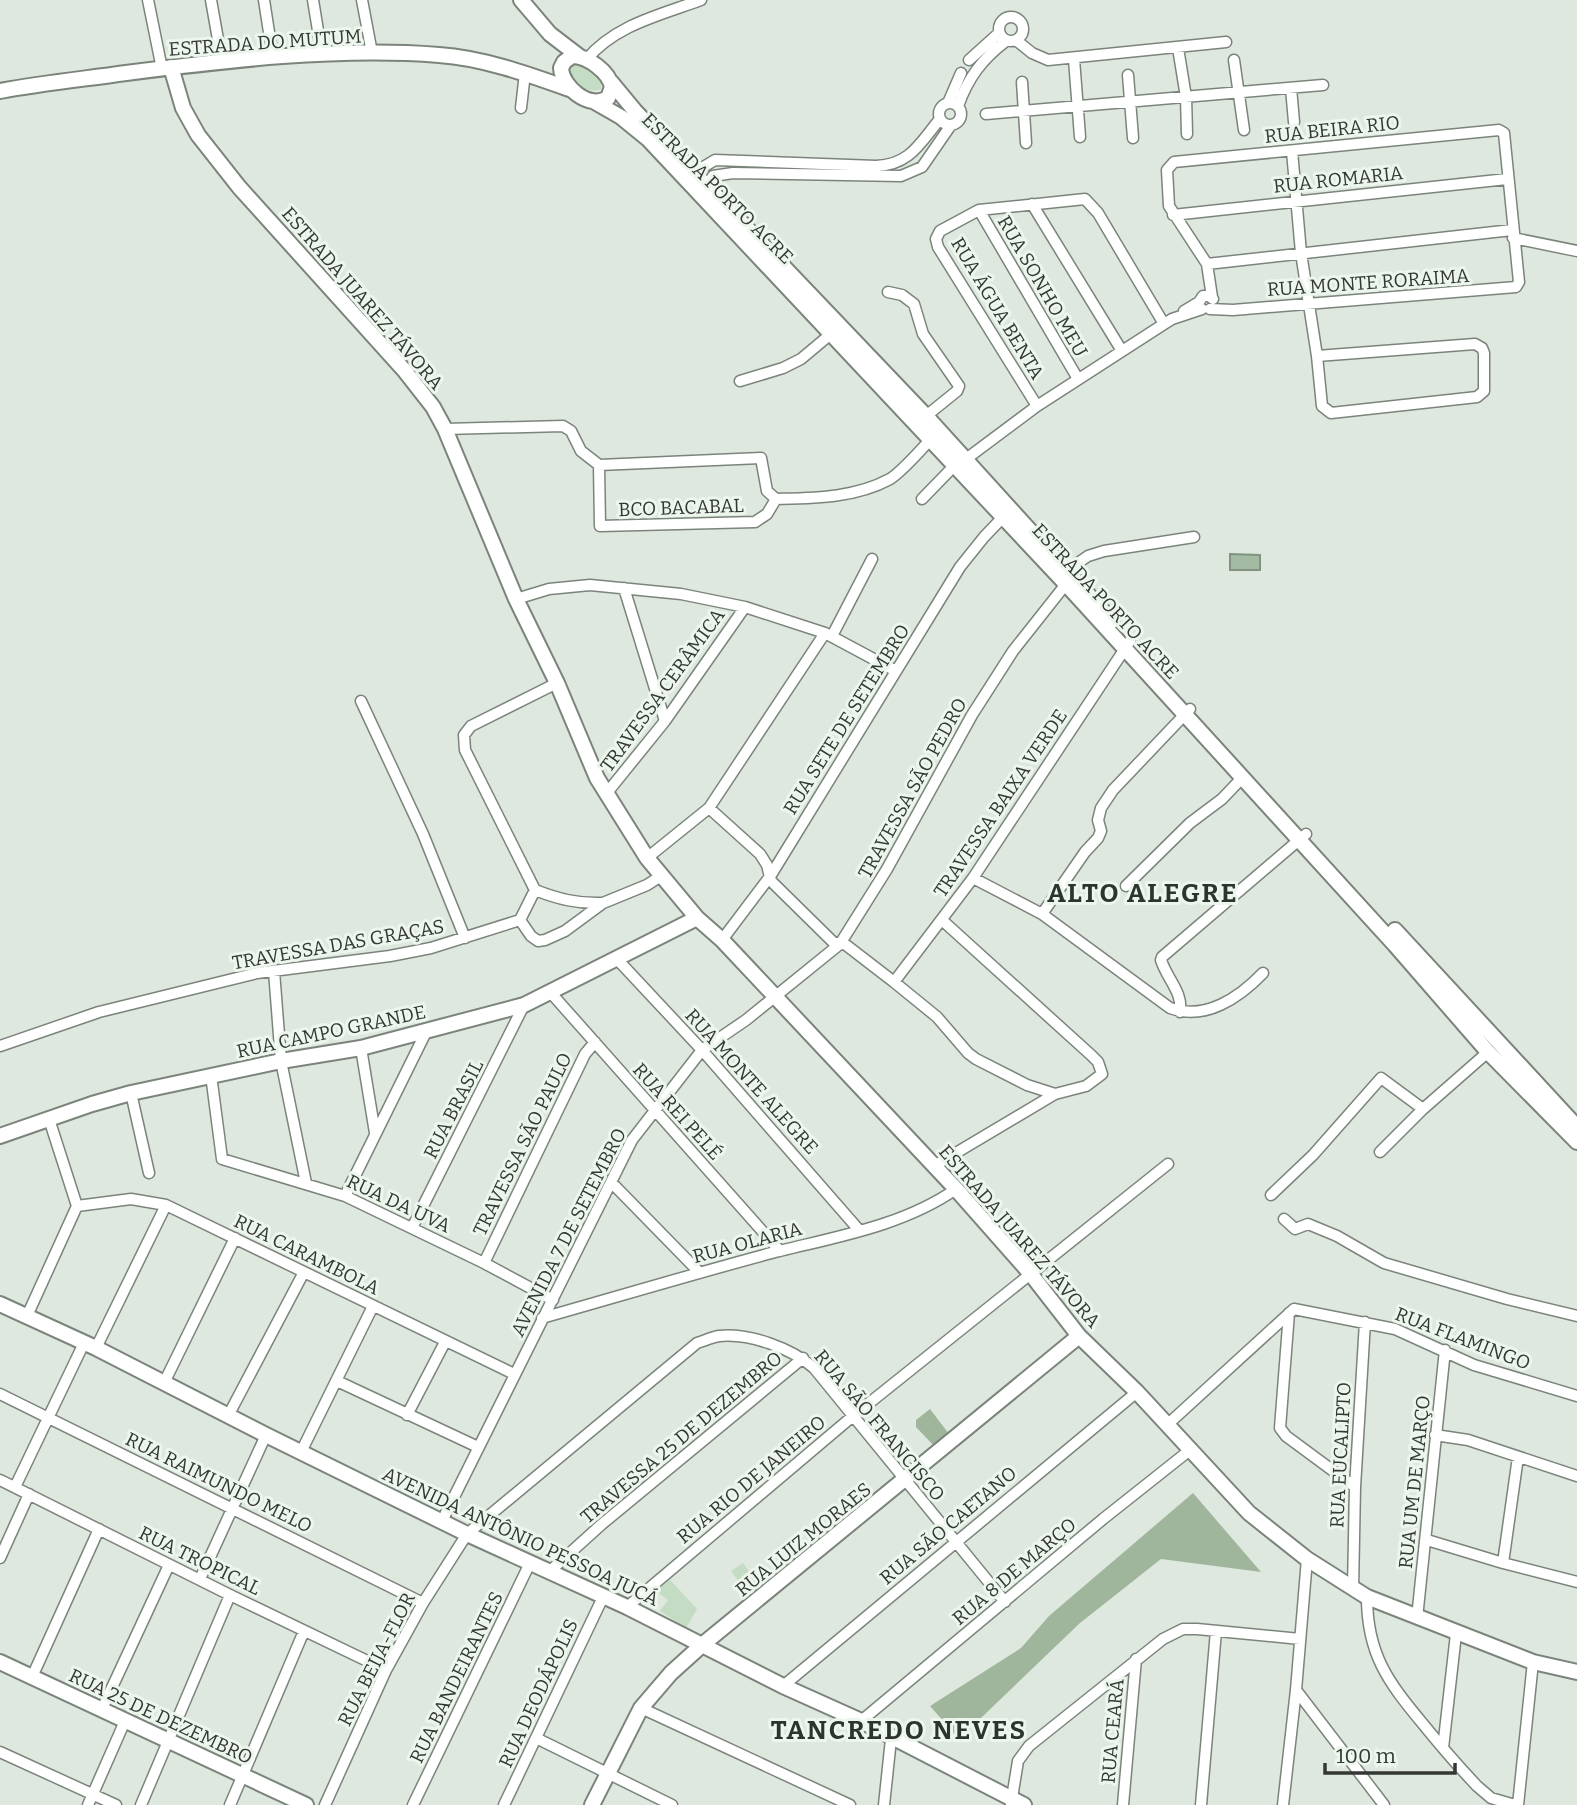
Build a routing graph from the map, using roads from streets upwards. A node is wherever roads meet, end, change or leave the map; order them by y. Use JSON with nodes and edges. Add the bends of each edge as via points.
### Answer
{"nodes":[{"id":1,"x":148,"y":0,"type":"edge"},
{"id":2,"x":211,"y":0,"type":"edge"},
{"id":3,"x":264,"y":0,"type":"edge"},
{"id":4,"x":313,"y":0,"type":"edge"},
{"id":5,"x":362,"y":0,"type":"edge"},
{"id":6,"x":521,"y":0,"type":"edge"},
{"id":7,"x":701,"y":0,"type":"edge"},
{"id":8,"x":551,"y":34,"type":"junction"},
{"id":9,"x":1002,"y":37,"type":"junction"},
{"id":10,"x":1022,"y":42,"type":"junction"},
{"id":11,"x":1226,"y":43,"type":"dead end"},
{"id":12,"x":1178,"y":48,"type":"junction"},
{"id":13,"x":372,"y":53,"type":"junction"},
{"id":14,"x":323,"y":55,"type":"junction"},
{"id":15,"x":273,"y":58,"type":"junction"},
{"id":16,"x":583,"y":58,"type":"junction"},
{"id":17,"x":1074,"y":59,"type":"junction"},
{"id":18,"x":969,"y":60,"type":"dead end"},
{"id":19,"x":1234,"y":60,"type":"dead end"},
{"id":20,"x":222,"y":62,"type":"junction"},
{"id":21,"x":562,"y":66,"type":"junction"},
{"id":22,"x":166,"y":68,"type":"junction"},
{"id":23,"x":529,"y":74,"type":"junction"},
{"id":24,"x":961,"y":74,"type":"dead end"},
{"id":25,"x":1128,"y":75,"type":"dead end"},
{"id":26,"x":611,"y":82,"type":"junction"},
{"id":27,"x":1023,"y":82,"type":"dead end"},
{"id":28,"x":1323,"y":85,"type":"dead end"},
{"id":29,"x":1291,"y":88,"type":"junction"},
{"id":30,"x":572,"y":90,"type":"junction"},
{"id":31,"x":0,"y":91,"type":"edge"},
{"id":32,"x":1239,"y":92,"type":"junction"},
{"id":33,"x":1186,"y":97,"type":"junction"},
{"id":34,"x":593,"y":101,"type":"junction"},
{"id":35,"x":1130,"y":102,"type":"junction"},
{"id":36,"x":953,"y":104,"type":"junction"},
{"id":37,"x":1077,"y":107,"type":"junction"},
{"id":38,"x":521,"y":108,"type":"dead end"},
{"id":39,"x":1025,"y":111,"type":"junction"},
{"id":40,"x":986,"y":114,"type":"dead end"},
{"id":41,"x":940,"y":119,"type":"junction"},
{"id":42,"x":1294,"y":122,"type":"dead end"},
{"id":43,"x":951,"y":125,"type":"junction"},
{"id":44,"x":1244,"y":130,"type":"dead end"},
{"id":45,"x":1187,"y":134,"type":"dead end"},
{"id":46,"x":1080,"y":137,"type":"dead end"},
{"id":47,"x":1133,"y":138,"type":"dead end"},
{"id":48,"x":922,"y":141,"type":"junction"},
{"id":49,"x":1026,"y":143,"type":"dead end"},
{"id":50,"x":935,"y":149,"type":"junction"},
{"id":51,"x":1292,"y":151,"type":"junction"},
{"id":52,"x":909,"y":156,"type":"junction"},
{"id":53,"x":922,"y":167,"type":"junction"},
{"id":54,"x":695,"y":172,"type":"junction"},
{"id":55,"x":1507,"y":179,"type":"junction"},
{"id":56,"x":707,"y":185,"type":"junction"},
{"id":57,"x":1297,"y":200,"type":"junction"},
{"id":58,"x":1032,"y":204,"type":"junction"},
{"id":59,"x":979,"y":210,"type":"junction"},
{"id":60,"x":1173,"y":215,"type":"junction"},
{"id":61,"x":1513,"y":234,"type":"junction"},
{"id":62,"x":1577,"y":251,"type":"edge"},
{"id":63,"x":1301,"y":253,"type":"junction"},
{"id":64,"x":1207,"y":264,"type":"junction"},
{"id":65,"x":888,"y":292,"type":"dead end"},
{"id":66,"x":1207,"y":302,"type":"junction"},
{"id":67,"x":1308,"y":304,"type":"junction"},
{"id":68,"x":1168,"y":321,"type":"junction"},
{"id":69,"x":832,"y":333,"type":"junction"},
{"id":70,"x":1122,"y":351,"type":"junction"},
{"id":71,"x":1317,"y":356,"type":"junction"},
{"id":72,"x":1077,"y":379,"type":"junction"},
{"id":73,"x":740,"y":381,"type":"dead end"},
{"id":74,"x":1037,"y":406,"type":"junction"},
{"id":75,"x":926,"y":416,"type":"junction"},
{"id":76,"x":445,"y":429,"type":"junction"},
{"id":77,"x":935,"y":435,"type":"junction"},
{"id":78,"x":960,"y":463,"type":"junction"},
{"id":79,"x":599,"y":465,"type":"junction"},
{"id":80,"x":776,"y":499,"type":"junction"},
{"id":81,"x":922,"y":499,"type":"dead end"},
{"id":82,"x":1007,"y":513,"type":"junction"},
{"id":83,"x":1194,"y":537,"type":"dead end"},
{"id":84,"x":872,"y":559,"type":"dead end"},
{"id":85,"x":1067,"y":577,"type":"junction"},
{"id":86,"x":624,"y":588,"type":"junction"},
{"id":87,"x":516,"y":599,"type":"junction"},
{"id":88,"x":745,"y":607,"type":"junction"},
{"id":89,"x":829,"y":635,"type":"junction"},
{"id":90,"x":1127,"y":644,"type":"junction"},
{"id":91,"x":896,"y":671,"type":"junction"},
{"id":92,"x":557,"y":683,"type":"junction"},
{"id":93,"x":361,"y":701,"type":"dead end"},
{"id":94,"x":1187,"y":712,"type":"junction"},
{"id":95,"x":665,"y":721,"type":"junction"},
{"id":96,"x":1242,"y":778,"type":"junction"},
{"id":97,"x":606,"y":794,"type":"junction"},
{"id":98,"x":709,"y":808,"type":"junction"},
{"id":99,"x":1302,"y":837,"type":"junction"},
{"id":100,"x":647,"y":858,"type":"junction"},
{"id":101,"x":771,"y":875,"type":"junction"},
{"id":102,"x":661,"y":876,"type":"junction"},
{"id":103,"x":973,"y":878,"type":"junction"},
{"id":104,"x":1126,"y":886,"type":"dead end"},
{"id":105,"x":535,"y":890,"type":"junction"},
{"id":106,"x":603,"y":903,"type":"junction"},
{"id":107,"x":1042,"y":914,"type":"junction"},
{"id":108,"x":697,"y":918,"type":"junction"},
{"id":109,"x":520,"y":920,"type":"junction"},
{"id":110,"x":943,"y":921,"type":"junction"},
{"id":111,"x":465,"y":938,"type":"junction"},
{"id":112,"x":722,"y":940,"type":"junction"},
{"id":113,"x":840,"y":944,"type":"junction"},
{"id":114,"x":616,"y":958,"type":"junction"},
{"id":115,"x":274,"y":971,"type":"junction"},
{"id":116,"x":1263,"y":973,"type":"dead end"},
{"id":117,"x":894,"y":982,"type":"junction"},
{"id":118,"x":551,"y":993,"type":"junction"},
{"id":119,"x":774,"y":996,"type":"junction"},
{"id":120,"x":524,"y":1005,"type":"junction"},
{"id":121,"x":1180,"y":1012,"type":"junction"},
{"id":122,"x":426,"y":1032,"type":"junction"},
{"id":123,"x":594,"y":1042,"type":"junction"},
{"id":124,"x":0,"y":1046,"type":"edge"},
{"id":125,"x":361,"y":1048,"type":"junction"},
{"id":126,"x":702,"y":1050,"type":"junction"},
{"id":127,"x":1488,"y":1052,"type":"junction"},
{"id":128,"x":281,"y":1061,"type":"junction"},
{"id":129,"x":211,"y":1075,"type":"junction"},
{"id":130,"x":131,"y":1093,"type":"junction"},
{"id":131,"x":1055,"y":1094,"type":"junction"},
{"id":132,"x":1423,"y":1109,"type":"junction"},
{"id":133,"x":656,"y":1112,"type":"junction"},
{"id":134,"x":49,"y":1119,"type":"junction"},
{"id":135,"x":1577,"y":1127,"type":"edge"},
{"id":136,"x":375,"y":1133,"type":"junction"},
{"id":137,"x":0,"y":1136,"type":"edge"},
{"id":138,"x":1577,"y":1142,"type":"edge"},
{"id":139,"x":1380,"y":1152,"type":"dead end"},
{"id":140,"x":1168,"y":1164,"type":"dead end"},
{"id":141,"x":934,"y":1166,"type":"junction"},
{"id":142,"x":149,"y":1172,"type":"dead end"},
{"id":143,"x":611,"y":1182,"type":"junction"},
{"id":144,"x":306,"y":1183,"type":"junction"},
{"id":145,"x":956,"y":1189,"type":"junction"},
{"id":146,"x":1271,"y":1195,"type":"dead end"},
{"id":147,"x":345,"y":1196,"type":"junction"},
{"id":148,"x":166,"y":1205,"type":"junction"},
{"id":149,"x":77,"y":1206,"type":"junction"},
{"id":150,"x":1284,"y":1219,"type":"dead end"},
{"id":151,"x":412,"y":1228,"type":"junction"},
{"id":152,"x":859,"y":1230,"type":"junction"},
{"id":153,"x":235,"y":1238,"type":"junction"},
{"id":154,"x":780,"y":1251,"type":"junction"},
{"id":155,"x":484,"y":1263,"type":"junction"},
{"id":156,"x":304,"y":1272,"type":"junction"},
{"id":157,"x":699,"y":1272,"type":"junction"},
{"id":158,"x":1030,"y":1273,"type":"junction"},
{"id":159,"x":553,"y":1300,"type":"junction"},
{"id":160,"x":0,"y":1304,"type":"edge"},
{"id":161,"x":373,"y":1306,"type":"junction"},
{"id":162,"x":1292,"y":1311,"type":"junction"},
{"id":163,"x":27,"y":1316,"type":"junction"},
{"id":164,"x":1577,"y":1316,"type":"edge"},
{"id":165,"x":542,"y":1318,"type":"junction"},
{"id":166,"x":1365,"y":1322,"type":"junction"},
{"id":167,"x":1079,"y":1336,"type":"junction"},
{"id":168,"x":445,"y":1342,"type":"junction"},
{"id":169,"x":90,"y":1346,"type":"junction"},
{"id":170,"x":1446,"y":1350,"type":"junction"},
{"id":171,"x":803,"y":1358,"type":"junction"},
{"id":172,"x":514,"y":1374,"type":"junction"},
{"id":173,"x":337,"y":1381,"type":"junction"},
{"id":174,"x":164,"y":1383,"type":"junction"},
{"id":175,"x":1137,"y":1392,"type":"junction"},
{"id":176,"x":0,"y":1394,"type":"edge"},
{"id":177,"x":1577,"y":1396,"type":"edge"},
{"id":178,"x":407,"y":1415,"type":"junction"},
{"id":179,"x":228,"y":1416,"type":"junction"},
{"id":180,"x":853,"y":1416,"type":"junction"},
{"id":181,"x":48,"y":1417,"type":"junction"},
{"id":182,"x":1167,"y":1425,"type":"junction"},
{"id":183,"x":1435,"y":1435,"type":"junction"},
{"id":184,"x":266,"y":1436,"type":"junction"},
{"id":185,"x":478,"y":1447,"type":"junction"},
{"id":186,"x":1190,"y":1450,"type":"junction"},
{"id":187,"x":301,"y":1452,"type":"junction"},
{"id":188,"x":1518,"y":1457,"type":"junction"},
{"id":189,"x":1577,"y":1476,"type":"edge"},
{"id":190,"x":0,"y":1480,"type":"edge"},
{"id":191,"x":905,"y":1480,"type":"junction"},
{"id":192,"x":1355,"y":1487,"type":"junction"},
{"id":193,"x":15,"y":1488,"type":"junction"},
{"id":194,"x":29,"y":1494,"type":"junction"},
{"id":195,"x":231,"y":1508,"type":"junction"},
{"id":196,"x":442,"y":1521,"type":"junction"},
{"id":197,"x":99,"y":1529,"type":"junction"},
{"id":198,"x":467,"y":1534,"type":"junction"},
{"id":199,"x":1427,"y":1540,"type":"junction"},
{"id":200,"x":954,"y":1542,"type":"junction"},
{"id":201,"x":0,"y":1558,"type":"edge"},
{"id":202,"x":1307,"y":1559,"type":"junction"},
{"id":203,"x":530,"y":1563,"type":"junction"},
{"id":204,"x":1503,"y":1563,"type":"junction"},
{"id":205,"x":169,"y":1565,"type":"junction"},
{"id":206,"x":550,"y":1571,"type":"junction"},
{"id":207,"x":200,"y":1579,"type":"junction"},
{"id":208,"x":1577,"y":1582,"type":"edge"},
{"id":209,"x":1353,"y":1589,"type":"junction"},
{"id":210,"x":230,"y":1595,"type":"junction"},
{"id":211,"x":604,"y":1595,"type":"junction"},
{"id":212,"x":1367,"y":1597,"type":"junction"},
{"id":213,"x":1005,"y":1602,"type":"junction"},
{"id":214,"x":423,"y":1603,"type":"junction"},
{"id":215,"x":627,"y":1606,"type":"junction"},
{"id":216,"x":1417,"y":1618,"type":"junction"},
{"id":217,"x":304,"y":1630,"type":"junction"},
{"id":218,"x":1216,"y":1631,"type":"junction"},
{"id":219,"x":1456,"y":1634,"type":"junction"},
{"id":220,"x":1300,"y":1639,"type":"junction"},
{"id":221,"x":702,"y":1645,"type":"junction"},
{"id":222,"x":1136,"y":1659,"type":"junction"},
{"id":223,"x":0,"y":1662,"type":"edge"},
{"id":224,"x":1532,"y":1662,"type":"junction"},
{"id":225,"x":386,"y":1670,"type":"junction"},
{"id":226,"x":1577,"y":1672,"type":"edge"},
{"id":227,"x":32,"y":1676,"type":"junction"},
{"id":228,"x":783,"y":1686,"type":"junction"},
{"id":229,"x":1296,"y":1690,"type":"junction"},
{"id":230,"x":641,"y":1708,"type":"junction"},
{"id":231,"x":102,"y":1709,"type":"junction"},
{"id":232,"x":125,"y":1721,"type":"junction"},
{"id":233,"x":861,"y":1721,"type":"junction"},
{"id":234,"x":536,"y":1738,"type":"junction"},
{"id":235,"x":891,"y":1739,"type":"junction"},
{"id":236,"x":167,"y":1740,"type":"junction"},
{"id":237,"x":1443,"y":1748,"type":"junction"},
{"id":238,"x":0,"y":1752,"type":"edge"},
{"id":239,"x":607,"y":1774,"type":"junction"},
{"id":240,"x":243,"y":1775,"type":"junction"},
{"id":241,"x":91,"y":1800,"type":"edge"},
{"id":242,"x":1015,"y":1803,"type":"edge"},
{"id":243,"x":116,"y":1805,"type":"edge"},
{"id":244,"x":141,"y":1805,"type":"edge"},
{"id":245,"x":230,"y":1805,"type":"edge"},
{"id":246,"x":306,"y":1805,"type":"edge"},
{"id":247,"x":325,"y":1805,"type":"edge"},
{"id":248,"x":413,"y":1805,"type":"edge"},
{"id":249,"x":504,"y":1805,"type":"edge"},
{"id":250,"x":592,"y":1805,"type":"edge"},
{"id":251,"x":671,"y":1805,"type":"edge"},
{"id":252,"x":850,"y":1805,"type":"edge"},
{"id":253,"x":884,"y":1805,"type":"edge"},
{"id":254,"x":1123,"y":1805,"type":"edge"},
{"id":255,"x":1201,"y":1805,"type":"edge"},
{"id":256,"x":1283,"y":1805,"type":"edge"},
{"id":257,"x":1384,"y":1805,"type":"edge"},
{"id":258,"x":1517,"y":1805,"type":"edge"}],
"edges":[{"from":1,"to":22,"type":"street","name":"ESTRADA JUAREZ TÁVORA"},
{"from":2,"to":20,"type":"street"},
{"from":3,"to":15,"type":"street"},
{"from":4,"to":14,"type":"street"},
{"from":5,"to":13,"type":"street"},
{"from":6,"to":8,"type":"street"},
{"from":7,"to":16,"type":"street","via":[[616,32]]},
{"from":8,"to":16,"type":"street","name":"ESTRADA PORTO ACRE"},
{"from":8,"to":21,"type":"street"},
{"from":9,"to":10,"type":"street"},
{"from":9,"to":10,"type":"street","via":[[1002,21],[1013,17],[1023,24]]},
{"from":9,"to":18,"type":"street"},
{"from":9,"to":36,"type":"street"},
{"from":10,"to":17,"type":"street","via":[[1048,61]]},
{"from":11,"to":12,"type":"street"},
{"from":12,"to":17,"type":"street"},
{"from":12,"to":33,"type":"street"},
{"from":13,"to":14,"type":"street","name":"ESTRADA DO MUTUM"},
{"from":13,"to":23,"type":"street","name":"ESTRADA DO MUTUM","via":[[441,55]]},
{"from":14,"to":15,"type":"street","name":"ESTRADA DO MUTUM"},
{"from":15,"to":20,"type":"street","name":"ESTRADA DO MUTUM"},
{"from":16,"to":21,"type":"street","name":"ESTRADA DO MUTUM","via":[[569,58]]},
{"from":16,"to":26,"type":"street","name":"ESTRADA PORTO ACRE"},
{"from":17,"to":37,"type":"street"},
{"from":19,"to":32,"type":"street"},
{"from":20,"to":22,"type":"street","name":"ESTRADA DO MUTUM"},
{"from":21,"to":23,"type":"street","name":"ESTRADA DO MUTUM"},
{"from":21,"to":30,"type":"street","via":[[563,79]]},
{"from":22,"to":31,"type":"street","name":"ESTRADA DO MUTUM"},
{"from":22,"to":76,"type":"street","name":"ESTRADA JUAREZ TÁVORA","via":[[198,135],[409,376]]},
{"from":23,"to":30,"type":"street","name":"ESTRADA DO MUTUM"},
{"from":23,"to":38,"type":"street"},
{"from":24,"to":36,"type":"street"},
{"from":25,"to":35,"type":"street"},
{"from":26,"to":34,"type":"street","via":[[608,98]]},
{"from":26,"to":54,"type":"street","name":"ESTRADA PORTO ACRE"},
{"from":27,"to":39,"type":"street"},
{"from":28,"to":29,"type":"street"},
{"from":29,"to":32,"type":"street"},
{"from":29,"to":42,"type":"street"},
{"from":30,"to":34,"type":"street","name":"ESTRADA PORTO ACRE"},
{"from":32,"to":33,"type":"street"},
{"from":32,"to":44,"type":"street"},
{"from":33,"to":35,"type":"street"},
{"from":33,"to":45,"type":"street"},
{"from":34,"to":69,"type":"street","name":"ESTRADA PORTO ACRE","via":[[648,139]]},
{"from":35,"to":37,"type":"street"},
{"from":35,"to":47,"type":"street"},
{"from":36,"to":41,"type":"street","via":[[940,109]]},
{"from":36,"to":43,"type":"street","via":[[961,111],[960,121]]},
{"from":37,"to":39,"type":"street"},
{"from":37,"to":46,"type":"street"},
{"from":39,"to":40,"type":"street"},
{"from":39,"to":49,"type":"street"},
{"from":41,"to":43,"type":"street"},
{"from":41,"to":48,"type":"street"},
{"from":43,"to":50,"type":"street"},
{"from":48,"to":50,"type":"street"},
{"from":48,"to":52,"type":"street"},
{"from":50,"to":53,"type":"street"},
{"from":51,"to":55,"type":"street","name":"RUA BEIRA RIO","via":[[1499,130],[1504,133]]},
{"from":51,"to":57,"type":"street"},
{"from":51,"to":60,"type":"street","name":"RUA BEIRA RIO","via":[[1174,162],[1167,170]]},
{"from":52,"to":53,"type":"street"},
{"from":52,"to":54,"type":"street","via":[[876,166],[715,160]]},
{"from":53,"to":56,"type":"street","via":[[889,177],[722,174]]},
{"from":54,"to":56,"type":"street","name":"ESTRADA PORTO ACRE"},
{"from":55,"to":57,"type":"street","name":"RUA ROMARIA"},
{"from":55,"to":61,"type":"street"},
{"from":56,"to":75,"type":"street","name":"ESTRADA PORTO ACRE"},
{"from":57,"to":60,"type":"street","name":"RUA ROMARIA"},
{"from":57,"to":63,"type":"street"},
{"from":58,"to":59,"type":"street","name":"RUA ÁGUA BENTA"},
{"from":58,"to":68,"type":"street","name":"RUA ÁGUA BENTA","via":[[1084,199],[1093,205]]},
{"from":58,"to":70,"type":"street"},
{"from":59,"to":72,"type":"street","name":"RUA SONHO MEU"},
{"from":59,"to":74,"type":"street","name":"RUA ÁGUA BENTA","via":[[940,231],[938,247]]},
{"from":60,"to":64,"type":"street"},
{"from":61,"to":62,"type":"street"},
{"from":61,"to":63,"type":"street"},
{"from":61,"to":67,"type":"street","name":"RUA MONTE RORAIMA","via":[[1516,287]]},
{"from":63,"to":64,"type":"street"},
{"from":63,"to":67,"type":"street"},
{"from":64,"to":66,"type":"street","via":[[1211,283]]},
{"from":65,"to":75,"type":"street","via":[[914,304],[923,334],[959,386]]},
{"from":66,"to":67,"type":"street","name":"RUA MONTE RORAIMA","via":[[1223,310]]},
{"from":66,"to":68,"type":"street"},
{"from":67,"to":71,"type":"street"},
{"from":68,"to":70,"type":"street"},
{"from":69,"to":73,"type":"street","via":[[801,359]]},
{"from":69,"to":77,"type":"street","name":"ESTRADA PORTO ACRE"},
{"from":70,"to":72,"type":"street"},
{"from":71,"to":71,"type":"street","via":[[1475,344],[1482,348],[1485,391],[1479,396],[1331,413],[1322,406]]},
{"from":72,"to":74,"type":"street"},
{"from":74,"to":78,"type":"street"},
{"from":75,"to":77,"type":"street","name":"ESTRADA PORTO ACRE"},
{"from":76,"to":79,"type":"street","via":[[562,426],[571,430],[581,451]]},
{"from":76,"to":87,"type":"street","name":"ESTRADA JUAREZ TÁVORA"},
{"from":77,"to":78,"type":"street","name":"ESTRADA PORTO ACRE"},
{"from":77,"to":80,"type":"street","via":[[893,477],[881,482],[832,497]]},
{"from":78,"to":81,"type":"street"},
{"from":78,"to":82,"type":"street","name":"ESTRADA PORTO ACRE"},
{"from":79,"to":80,"type":"street","name":"BCO BACABAL","via":[[761,458],[767,491]]},
{"from":79,"to":80,"type":"street","name":"BCO BACABAL","via":[[600,527],[755,522]]},
{"from":82,"to":85,"type":"street","name":"ESTRADA PORTO ACRE"},
{"from":82,"to":91,"type":"street","name":"RUA SETE DE SETEMBRO","via":[[960,568]]},
{"from":83,"to":85,"type":"street","via":[[1088,556]]},
{"from":84,"to":89,"type":"street"},
{"from":85,"to":90,"type":"street","name":"ESTRADA PORTO ACRE"},
{"from":85,"to":113,"type":"street","name":"TRAVESSA SÃO PEDRO","via":[[972,715]]},
{"from":86,"to":87,"type":"street","via":[[570,586]]},
{"from":86,"to":88,"type":"street"},
{"from":86,"to":95,"type":"street"},
{"from":87,"to":92,"type":"street","name":"ESTRADA JUAREZ TÁVORA"},
{"from":88,"to":89,"type":"street"},
{"from":88,"to":95,"type":"street","name":"TRAVESSA CERÂMICA"},
{"from":89,"to":91,"type":"street"},
{"from":89,"to":98,"type":"street"},
{"from":90,"to":94,"type":"street","name":"ESTRADA PORTO ACRE"},
{"from":90,"to":103,"type":"street","name":"TRAVESSA BAIXA VERDE"},
{"from":91,"to":101,"type":"street","name":"RUA SETE DE SETEMBRO"},
{"from":92,"to":97,"type":"street","name":"ESTRADA JUAREZ TÁVORA"},
{"from":92,"to":105,"type":"street","via":[[466,731],[465,750]]},
{"from":93,"to":111,"type":"street"},
{"from":94,"to":96,"type":"street","name":"ESTRADA PORTO ACRE"},
{"from":94,"to":99,"type":"street","name":"ESTRADA PORTO ACRE"},
{"from":94,"to":107,"type":"street","via":[[1113,790],[1101,808],[1098,838]]},
{"from":95,"to":97,"type":"street","name":"TRAVESSA CERÂMICA"},
{"from":96,"to":99,"type":"street","name":"ESTRADA PORTO ACRE"},
{"from":96,"to":104,"type":"street"},
{"from":97,"to":100,"type":"street","name":"ESTRADA JUAREZ TÁVORA"},
{"from":98,"to":100,"type":"street"},
{"from":98,"to":101,"type":"street","via":[[760,855]]},
{"from":99,"to":121,"type":"street","via":[[1162,957],[1180,997]]},
{"from":99,"to":127,"type":"street","name":"ESTRADA PORTO ACRE"},
{"from":99,"to":135,"type":"street","name":"ESTRADA PORTO ACRE"},
{"from":100,"to":102,"type":"street","name":"ESTRADA JUAREZ TÁVORA"},
{"from":101,"to":112,"type":"street","name":"RUA SETE DE SETEMBRO"},
{"from":101,"to":113,"type":"street","via":[[774,885]]},
{"from":102,"to":106,"type":"street"},
{"from":102,"to":108,"type":"street","name":"ESTRADA JUAREZ TÁVORA"},
{"from":103,"to":107,"type":"street"},
{"from":103,"to":110,"type":"street","name":"TRAVESSA BAIXA VERDE"},
{"from":105,"to":106,"type":"street","via":[[562,900]]},
{"from":105,"to":109,"type":"street"},
{"from":106,"to":109,"type":"street","via":[[545,940],[531,936]]},
{"from":107,"to":121,"type":"street"},
{"from":108,"to":112,"type":"street","name":"ESTRADA JUAREZ TÁVORA"},
{"from":108,"to":114,"type":"street","name":"RUA CAMPO GRANDE"},
{"from":109,"to":111,"type":"street","name":"TRAVESSA DAS GRAÇAS"},
{"from":110,"to":117,"type":"street","name":"TRAVESSA BAIXA VERDE"},
{"from":110,"to":131,"type":"street","via":[[1098,1062],[1102,1074],[1086,1086]]},
{"from":111,"to":115,"type":"street","name":"TRAVESSA DAS GRAÇAS","via":[[390,956]]},
{"from":112,"to":119,"type":"street","name":"ESTRADA JUAREZ TÁVORA"},
{"from":113,"to":117,"type":"street"},
{"from":113,"to":119,"type":"street","name":"TRAVESSA SÃO PEDRO"},
{"from":114,"to":118,"type":"street","name":"RUA CAMPO GRANDE"},
{"from":114,"to":126,"type":"street","name":"RUA MONTE ALEGRE"},
{"from":115,"to":124,"type":"street","name":"TRAVESSA DAS GRAÇAS","via":[[99,1012]]},
{"from":115,"to":128,"type":"street"},
{"from":116,"to":121,"type":"street","via":[[1234,1000],[1202,1011]]},
{"from":117,"to":131,"type":"street","via":[[937,1017],[968,1053],[1027,1085]]},
{"from":118,"to":120,"type":"street","name":"RUA CAMPO GRANDE"},
{"from":118,"to":123,"type":"street","name":"RUA REI PELÉ"},
{"from":119,"to":126,"type":"street","name":"AVENIDA 7 DE SETEMBRO"},
{"from":119,"to":141,"type":"street","name":"ESTRADA JUAREZ TÁVORA"},
{"from":120,"to":122,"type":"street","name":"RUA CAMPO GRANDE"},
{"from":120,"to":151,"type":"street","name":"RUA BRASIL"},
{"from":122,"to":125,"type":"street","name":"RUA CAMPO GRANDE"},
{"from":122,"to":136,"type":"street"},
{"from":123,"to":133,"type":"street","name":"RUA REI PELÉ"},
{"from":123,"to":155,"type":"street","name":"TRAVESSA SÃO PAULO"},
{"from":125,"to":128,"type":"street","name":"RUA CAMPO GRANDE"},
{"from":125,"to":136,"type":"street"},
{"from":126,"to":133,"type":"street","name":"AVENIDA 7 DE SETEMBRO"},
{"from":126,"to":152,"type":"street","name":"RUA MONTE ALEGRE"},
{"from":127,"to":132,"type":"street"},
{"from":127,"to":138,"type":"street","name":"ESTRADA PORTO ACRE"},
{"from":128,"to":129,"type":"street","name":"RUA CAMPO GRANDE"},
{"from":128,"to":144,"type":"street"},
{"from":129,"to":130,"type":"street","name":"RUA CAMPO GRANDE"},
{"from":129,"to":144,"type":"street","name":"RUA DA UVA","via":[[222,1159]]},
{"from":130,"to":134,"type":"street","name":"RUA CAMPO GRANDE"},
{"from":130,"to":142,"type":"street"},
{"from":131,"to":141,"type":"street"},
{"from":132,"to":139,"type":"street"},
{"from":132,"to":146,"type":"street","via":[[1381,1078]]},
{"from":133,"to":143,"type":"street","name":"AVENIDA 7 DE SETEMBRO","via":[[632,1140]]},
{"from":133,"to":154,"type":"street","name":"RUA REI PELÉ"},
{"from":134,"to":137,"type":"street","name":"RUA CAMPO GRANDE"},
{"from":134,"to":149,"type":"street"},
{"from":136,"to":147,"type":"street"},
{"from":140,"to":158,"type":"street","name":"RUA RIO DE JANEIRO"},
{"from":141,"to":145,"type":"street","name":"ESTRADA JUAREZ TÁVORA"},
{"from":143,"to":157,"type":"street"},
{"from":143,"to":159,"type":"street","name":"AVENIDA 7 DE SETEMBRO"},
{"from":144,"to":147,"type":"street","name":"RUA DA UVA"},
{"from":145,"to":152,"type":"street","name":"RUA OLARIA","via":[[929,1207]]},
{"from":145,"to":158,"type":"street","name":"ESTRADA JUAREZ TÁVORA"},
{"from":147,"to":151,"type":"street","name":"RUA DA UVA"},
{"from":148,"to":149,"type":"street","name":"RUA CARAMBOLA","via":[[131,1199]]},
{"from":148,"to":153,"type":"street","name":"RUA CARAMBOLA"},
{"from":148,"to":169,"type":"street"},
{"from":149,"to":163,"type":"street"},
{"from":150,"to":164,"type":"street","via":[[1295,1229],[1308,1224],[1337,1236],[1384,1263]]},
{"from":151,"to":155,"type":"street","name":"RUA DA UVA"},
{"from":152,"to":154,"type":"street","name":"RUA OLARIA"},
{"from":153,"to":156,"type":"street","name":"RUA CARAMBOLA"},
{"from":153,"to":174,"type":"street"},
{"from":154,"to":157,"type":"street","name":"RUA OLARIA"},
{"from":155,"to":159,"type":"street","name":"RUA DA UVA"},
{"from":156,"to":161,"type":"street","name":"RUA CARAMBOLA"},
{"from":156,"to":179,"type":"street"},
{"from":157,"to":165,"type":"street","name":"RUA OLARIA"},
{"from":158,"to":167,"type":"street","name":"ESTRADA JUAREZ TÁVORA"},
{"from":158,"to":180,"type":"street","name":"RUA RIO DE JANEIRO"},
{"from":159,"to":165,"type":"street","name":"AVENIDA 7 DE SETEMBRO"},
{"from":160,"to":163,"type":"street","name":"AVENIDA ANTÔNIO PESSOA JUCÁ"},
{"from":161,"to":168,"type":"street","name":"RUA CARAMBOLA"},
{"from":161,"to":173,"type":"street"},
{"from":162,"to":166,"type":"street","name":"RUA FLAMINGO"},
{"from":162,"to":182,"type":"street"},
{"from":162,"to":192,"type":"street","via":[[1280,1428]]},
{"from":163,"to":169,"type":"street","name":"AVENIDA ANTÔNIO PESSOA JUCÁ"},
{"from":165,"to":172,"type":"street","name":"AVENIDA 7 DE SETEMBRO"},
{"from":166,"to":170,"type":"street","name":"RUA FLAMINGO"},
{"from":166,"to":192,"type":"street","name":"RUA EUCALIPTO"},
{"from":167,"to":175,"type":"street","name":"ESTRADA JUAREZ TÁVORA"},
{"from":167,"to":191,"type":"street","name":"RUA LUIZ MORAES"},
{"from":168,"to":172,"type":"street","name":"RUA CARAMBOLA"},
{"from":168,"to":178,"type":"street"},
{"from":169,"to":174,"type":"street","name":"AVENIDA ANTÔNIO PESSOA JUCÁ"},
{"from":169,"to":181,"type":"street"},
{"from":170,"to":177,"type":"street","name":"RUA FLAMINGO","via":[[1474,1365]]},
{"from":170,"to":183,"type":"street","name":"RUA UM DE MARÇO"},
{"from":171,"to":180,"type":"street","name":"RUA SÃO FRANCISCO"},
{"from":171,"to":198,"type":"street","name":"RUA SÃO FRANCISCO","via":[[788,1349],[738,1337],[716,1336],[697,1343]]},
{"from":171,"to":206,"type":"street","name":"TRAVESSA 25 DE DEZEMBRO"},
{"from":172,"to":185,"type":"street","name":"AVENIDA 7 DE SETEMBRO"},
{"from":173,"to":178,"type":"street"},
{"from":173,"to":187,"type":"street"},
{"from":174,"to":179,"type":"street","name":"AVENIDA ANTÔNIO PESSOA JUCÁ"},
{"from":175,"to":182,"type":"street","name":"ESTRADA JUAREZ TÁVORA"},
{"from":175,"to":200,"type":"street","name":"RUA SÃO CAETANO"},
{"from":176,"to":181,"type":"street","name":"RUA RAIMUNDO MELO"},
{"from":178,"to":185,"type":"street"},
{"from":179,"to":184,"type":"street","name":"AVENIDA ANTÔNIO PESSOA JUCÁ"},
{"from":180,"to":191,"type":"street","name":"RUA SÃO FRANCISCO"},
{"from":180,"to":215,"type":"street","name":"RUA RIO DE JANEIRO"},
{"from":181,"to":193,"type":"street"},
{"from":181,"to":195,"type":"street","name":"RUA RAIMUNDO MELO"},
{"from":182,"to":186,"type":"street","name":"ESTRADA JUAREZ TÁVORA"},
{"from":183,"to":188,"type":"street","via":[[1468,1440]]},
{"from":183,"to":199,"type":"street","name":"RUA UM DE MARÇO"},
{"from":184,"to":187,"type":"street","name":"AVENIDA ANTÔNIO PESSOA JUCÁ"},
{"from":184,"to":195,"type":"street"},
{"from":185,"to":196,"type":"street","name":"AVENIDA 7 DE SETEMBRO"},
{"from":186,"to":202,"type":"street","name":"ESTRADA JUAREZ TÁVORA","via":[[1249,1513]]},
{"from":186,"to":213,"type":"street","name":"RUA 8 DE MARÇO"},
{"from":187,"to":196,"type":"street","name":"AVENIDA ANTÔNIO PESSOA JUCÁ"},
{"from":188,"to":189,"type":"street"},
{"from":188,"to":204,"type":"street"},
{"from":190,"to":193,"type":"street","name":"RUA TROPICAL"},
{"from":191,"to":200,"type":"street","name":"RUA SÃO FRANCISCO"},
{"from":191,"to":221,"type":"street","name":"RUA LUIZ MORAES"},
{"from":192,"to":209,"type":"street","name":"RUA EUCALIPTO"},
{"from":193,"to":194,"type":"street","name":"RUA TROPICAL"},
{"from":194,"to":197,"type":"street","name":"RUA TROPICAL"},
{"from":194,"to":201,"type":"street"},
{"from":195,"to":207,"type":"street"},
{"from":195,"to":214,"type":"street","name":"RUA RAIMUNDO MELO"},
{"from":196,"to":198,"type":"street","name":"AVENIDA ANTÔNIO PESSOA JUCÁ"},
{"from":197,"to":205,"type":"street","name":"RUA TROPICAL"},
{"from":197,"to":227,"type":"street"},
{"from":198,"to":203,"type":"street","name":"AVENIDA ANTÔNIO PESSOA JUCÁ"},
{"from":198,"to":214,"type":"street","name":"RUA BEIJA-FLOR"},
{"from":199,"to":204,"type":"street"},
{"from":199,"to":216,"type":"street","name":"RUA UM DE MARÇO"},
{"from":200,"to":213,"type":"street","name":"RUA SÃO FRANCISCO"},
{"from":200,"to":228,"type":"street","name":"RUA SÃO CAETANO"},
{"from":202,"to":209,"type":"street","name":"ESTRADA JUAREZ TÁVORA"},
{"from":202,"to":220,"type":"street"},
{"from":203,"to":206,"type":"street","name":"AVENIDA ANTÔNIO PESSOA JUCÁ"},
{"from":203,"to":248,"type":"street","name":"RUA BANDEIRANTES"},
{"from":204,"to":208,"type":"street"},
{"from":205,"to":207,"type":"street","name":"RUA TROPICAL"},
{"from":205,"to":231,"type":"street"},
{"from":206,"to":211,"type":"street","name":"AVENIDA ANTÔNIO PESSOA JUCÁ"},
{"from":207,"to":210,"type":"street","name":"RUA TROPICAL"},
{"from":209,"to":212,"type":"street","name":"ESTRADA JUAREZ TÁVORA"},
{"from":210,"to":217,"type":"street","name":"RUA TROPICAL"},
{"from":210,"to":236,"type":"street"},
{"from":211,"to":215,"type":"street","name":"AVENIDA ANTÔNIO PESSOA JUCÁ"},
{"from":211,"to":234,"type":"street","name":"RUA DEODÁPOLIS"},
{"from":212,"to":216,"type":"street","name":"ESTRADA JUAREZ TÁVORA"},
{"from":212,"to":237,"type":"street","via":[[1371,1635],[1390,1684]]},
{"from":213,"to":233,"type":"street","name":"RUA 8 DE MARÇO"},
{"from":214,"to":225,"type":"street","name":"RUA BEIJA-FLOR"},
{"from":215,"to":221,"type":"street","name":"AVENIDA ANTÔNIO PESSOA JUCÁ"},
{"from":216,"to":219,"type":"street","name":"ESTRADA JUAREZ TÁVORA"},
{"from":217,"to":225,"type":"street","name":"RUA TROPICAL"},
{"from":217,"to":240,"type":"street"},
{"from":218,"to":220,"type":"street"},
{"from":218,"to":222,"type":"street","via":[[1174,1632]]},
{"from":218,"to":255,"type":"street"},
{"from":219,"to":224,"type":"street","name":"ESTRADA JUAREZ TÁVORA"},
{"from":219,"to":237,"type":"street"},
{"from":220,"to":229,"type":"street"},
{"from":221,"to":228,"type":"street","name":"AVENIDA ANTÔNIO PESSOA JUCÁ"},
{"from":221,"to":230,"type":"street","name":"RUA LUIZ MORAES"},
{"from":222,"to":242,"type":"street","via":[[1023,1753],[1018,1761]]},
{"from":222,"to":254,"type":"street","name":"RUA CEARÁ"},
{"from":223,"to":227,"type":"street","name":"RUA 25 DE DEZEMBRO"},
{"from":224,"to":226,"type":"street","name":"ESTRADA JUAREZ TÁVORA"},
{"from":224,"to":258,"type":"street"},
{"from":225,"to":247,"type":"street","name":"RUA BEIJA-FLOR"},
{"from":227,"to":231,"type":"street","name":"RUA 25 DE DEZEMBRO"},
{"from":228,"to":233,"type":"street","name":"AVENIDA ANTÔNIO PESSOA JUCÁ"},
{"from":229,"to":256,"type":"street"},
{"from":229,"to":257,"type":"street"},
{"from":230,"to":239,"type":"street","name":"RUA LUIZ MORAES"},
{"from":230,"to":252,"type":"street"},
{"from":231,"to":232,"type":"street","name":"RUA 25 DE DEZEMBRO"},
{"from":232,"to":236,"type":"street","name":"RUA 25 DE DEZEMBRO"},
{"from":232,"to":241,"type":"street"},
{"from":233,"to":235,"type":"street","name":"AVENIDA ANTÔNIO PESSOA JUCÁ"},
{"from":234,"to":239,"type":"street"},
{"from":234,"to":249,"type":"street","name":"RUA DEODÁPOLIS"},
{"from":235,"to":242,"type":"street","name":"AVENIDA ANTÔNIO PESSOA JUCÁ"},
{"from":235,"to":253,"type":"street"},
{"from":236,"to":240,"type":"street","name":"RUA 25 DE DEZEMBRO"},
{"from":236,"to":244,"type":"street"},
{"from":237,"to":258,"type":"street","via":[[1491,1798]]},
{"from":238,"to":241,"type":"street"},
{"from":239,"to":250,"type":"street","name":"RUA LUIZ MORAES"},
{"from":239,"to":251,"type":"street"},
{"from":240,"to":245,"type":"street"},
{"from":240,"to":246,"type":"street","name":"RUA 25 DE DEZEMBRO"},
{"from":241,"to":243,"type":"street"}]}
